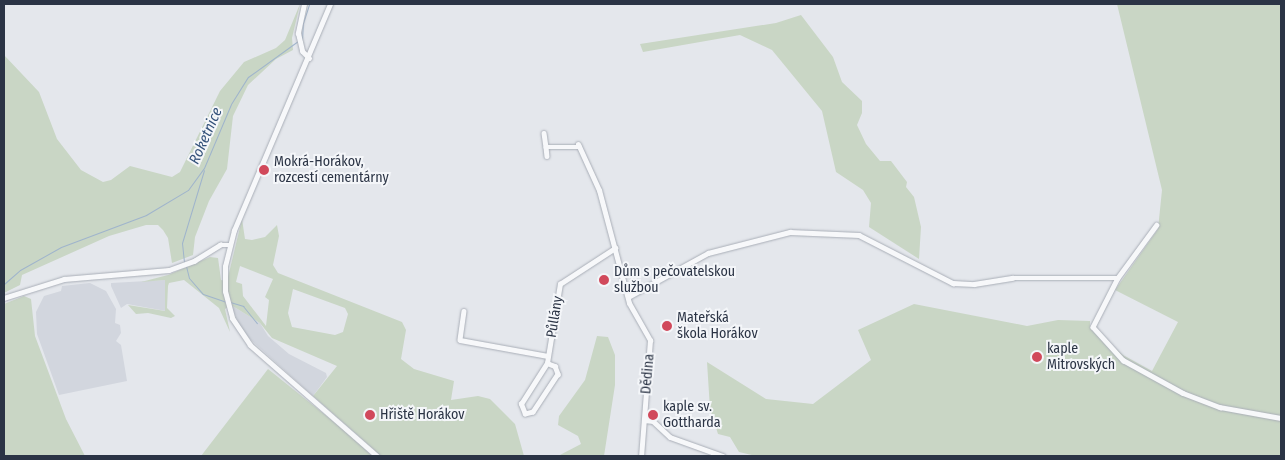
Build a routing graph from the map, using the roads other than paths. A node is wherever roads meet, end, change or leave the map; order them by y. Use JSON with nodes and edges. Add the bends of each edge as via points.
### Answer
{"nodes":[{"id":1,"x":304,"y":4,"type":"edge"},
{"id":2,"x":330,"y":4,"type":"edge"},
{"id":3,"x":309,"y":58,"type":"junction"},
{"id":4,"x":544,"y":133,"type":"dead end"},
{"id":5,"x":579,"y":146,"type":"joint"},
{"id":6,"x":546,"y":148,"type":"junction"},
{"id":7,"x":547,"y":156,"type":"dead end"},
{"id":8,"x":1157,"y":225,"type":"dead end"},
{"id":9,"x":229,"y":245,"type":"junction"},
{"id":10,"x":614,"y":248,"type":"junction"},
{"id":11,"x":1118,"y":278,"type":"junction"},
{"id":12,"x":628,"y":296,"type":"junction"},
{"id":13,"x":4,"y":298,"type":"edge"},
{"id":14,"x":464,"y":311,"type":"dead end"},
{"id":15,"x":548,"y":356,"type":"junction"},
{"id":16,"x":547,"y":363,"type":"junction"},
{"id":17,"x":1281,"y":418,"type":"edge"},
{"id":18,"x":644,"y":420,"type":"junction"},
{"id":19,"x":377,"y":456,"type":"edge"},
{"id":20,"x":641,"y":456,"type":"edge"},
{"id":21,"x":723,"y":456,"type":"edge"}],
"edges":[{"from":1,"to":3,"type":"street","via":[[298,37]]},
{"from":2,"to":3,"type":"street"},
{"from":3,"to":9,"type":"street"},
{"from":4,"to":6,"type":"street"},
{"from":5,"to":6,"type":"street"},
{"from":5,"to":10,"type":"street","via":[[599,190]]},
{"from":6,"to":7,"type":"street"},
{"from":8,"to":11,"type":"street"},
{"from":9,"to":13,"type":"street","via":[[216,247],[182,266],[148,274],[64,279]]},
{"from":9,"to":19,"type":"street","via":[[224,272],[226,302],[239,330],[262,358]]},
{"from":10,"to":12,"type":"street"},
{"from":10,"to":15,"type":"street","name":"Půllány","via":[[560,284]]},
{"from":11,"to":12,"type":"street","via":[[1013,278],[974,284],[953,282],[859,235],[790,232],[708,253]]},
{"from":11,"to":17,"type":"street","via":[[1093,327],[1123,360],[1183,393],[1220,407]]},
{"from":12,"to":18,"type":"street","name":"Dědina","via":[[650,340]]},
{"from":14,"to":15,"type":"street","name":"Půllány","via":[[460,340]]},
{"from":15,"to":16,"type":"street","name":"Půllány"},
{"from":16,"to":16,"type":"street","name":"Půllány","via":[[521,404],[522,413],[533,412],[558,374],[555,366]]},
{"from":18,"to":20,"type":"street","name":"Dědina"},
{"from":18,"to":21,"type":"street","via":[[653,421],[670,437]]}]}
